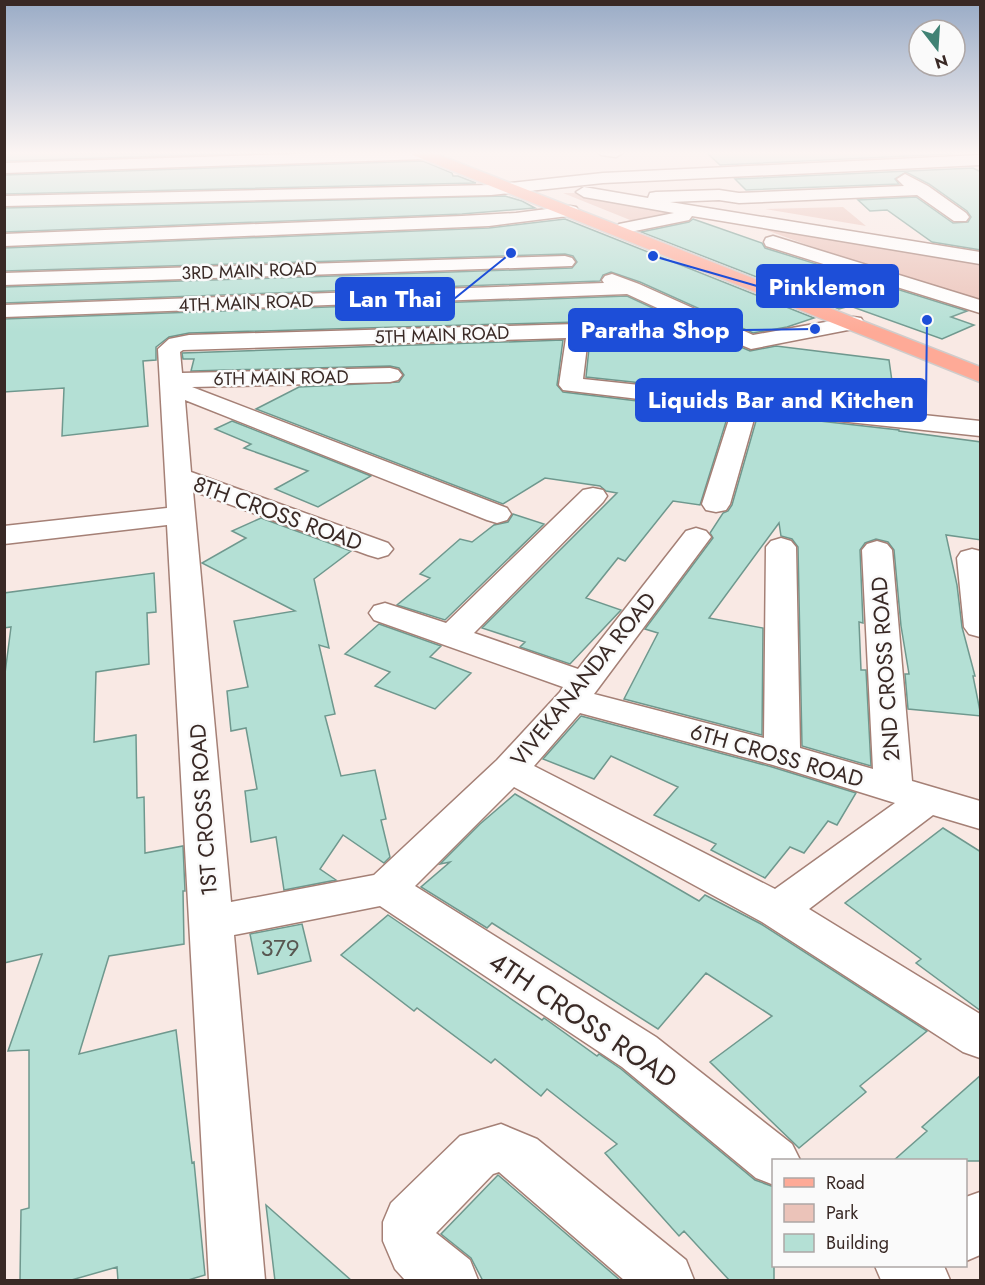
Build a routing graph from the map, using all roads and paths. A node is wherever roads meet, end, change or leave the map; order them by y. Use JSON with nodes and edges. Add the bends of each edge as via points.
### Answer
{"nodes":[{"id":1,"x":355,"y":212,"type":"edge"},
{"id":2,"x":564,"y":212,"type":"edge"},
{"id":3,"x":572,"y":212,"type":"edge"},
{"id":4,"x":583,"y":212,"type":"edge"},
{"id":5,"x":686,"y":212,"type":"edge"},
{"id":6,"x":693,"y":212,"type":"edge"},
{"id":7,"x":696,"y":212,"type":"edge"},
{"id":8,"x":790,"y":212,"type":"edge"},
{"id":9,"x":953,"y":212,"type":"edge"},
{"id":10,"x":960,"y":217,"type":"dead end"},
{"id":11,"x":475,"y":222,"type":"junction"},
{"id":12,"x":883,"y":226,"type":"dead end"},
{"id":13,"x":625,"y":228,"type":"junction"},
{"id":14,"x":354,"y":239,"type":"junction"},
{"id":15,"x":4,"y":240,"type":"edge"},
{"id":16,"x":516,"y":242,"type":"junction"},
{"id":17,"x":981,"y":258,"type":"edge"},
{"id":18,"x":565,"y":262,"type":"junction"},
{"id":19,"x":249,"y":270,"type":"junction"},
{"id":20,"x":4,"y":279,"type":"edge"},
{"id":21,"x":632,"y":288,"type":"junction"},
{"id":22,"x":238,"y":304,"type":"junction"},
{"id":23,"x":981,"y":307,"type":"edge"},
{"id":24,"x":4,"y":311,"type":"edge"},
{"id":25,"x":707,"y":322,"type":"junction"},
{"id":26,"x":853,"y":323,"type":"junction"},
{"id":27,"x":578,"y":331,"type":"junction"},
{"id":28,"x":230,"y":341,"type":"junction"},
{"id":29,"x":177,"y":344,"type":"joint"},
{"id":30,"x":981,"y":366,"type":"edge"},
{"id":31,"x":390,"y":375,"type":"dead end"},
{"id":32,"x":981,"y":375,"type":"edge"},
{"id":33,"x":172,"y":384,"type":"junction"},
{"id":34,"x":746,"y":404,"type":"junction"},
{"id":35,"x":981,"y":429,"type":"edge"},
{"id":36,"x":180,"y":496,"type":"junction"},
{"id":37,"x":593,"y":496,"type":"dead end"},
{"id":38,"x":716,"y":504,"type":"dead end"},
{"id":39,"x":497,"y":514,"type":"dead end"},
{"id":40,"x":4,"y":535,"type":"edge"},
{"id":41,"x":696,"y":537,"type":"dead end"},
{"id":42,"x":781,"y":547,"type":"dead end"},
{"id":43,"x":378,"y":549,"type":"dead end"},
{"id":44,"x":877,"y":550,"type":"dead end"},
{"id":45,"x":972,"y":558,"type":"dead end"},
{"id":46,"x":385,"y":613,"type":"dead end"},
{"id":47,"x":981,"y":627,"type":"edge"},
{"id":48,"x":452,"y":636,"type":"junction"},
{"id":49,"x":579,"y":692,"type":"junction"},
{"id":50,"x":782,"y":755,"type":"junction"},
{"id":51,"x":510,"y":769,"type":"junction"},
{"id":52,"x":910,"y":794,"type":"junction"},
{"id":53,"x":981,"y":815,"type":"edge"},
{"id":54,"x":386,"y":889,"type":"junction"},
{"id":55,"x":777,"y":910,"type":"junction"},
{"id":56,"x":211,"y":922,"type":"junction"},
{"id":57,"x":981,"y":1038,"type":"edge"},
{"id":58,"x":772,"y":1159,"type":"edge"},
{"id":59,"x":981,"y":1218,"type":"edge"},
{"id":60,"x":967,"y":1233,"type":"edge"},
{"id":61,"x":904,"y":1267,"type":"edge"},
{"id":62,"x":936,"y":1267,"type":"edge"},
{"id":63,"x":237,"y":1281,"type":"edge"},
{"id":64,"x":450,"y":1281,"type":"edge"},
{"id":65,"x":666,"y":1281,"type":"edge"},
{"id":66,"x":922,"y":1281,"type":"edge"}],
"edges":[{"from":1,"to":14,"type":"street"},
{"from":2,"to":11,"type":"street"},
{"from":3,"to":26,"type":"main road"},
{"from":4,"to":13,"type":"main road"},
{"from":5,"to":13,"type":"street"},
{"from":6,"to":23,"type":"street"},
{"from":7,"to":17,"type":"street"},
{"from":8,"to":12,"type":"street","via":[[864,228]]},
{"from":9,"to":10,"type":"street"},
{"from":11,"to":14,"type":"street"},
{"from":11,"to":16,"type":"street"},
{"from":13,"to":30,"type":"main road"},
{"from":14,"to":15,"type":"street","via":[[164,232]]},
{"from":14,"to":16,"type":"street"},
{"from":16,"to":18,"type":"street"},
{"from":18,"to":19,"type":"street","name":"3RD MAIN ROAD"},
{"from":18,"to":21,"type":"street"},
{"from":19,"to":20,"type":"street","name":"3RD MAIN ROAD"},
{"from":19,"to":22,"type":"street"},
{"from":21,"to":22,"type":"street","name":"4TH MAIN ROAD"},
{"from":21,"to":25,"type":"street"},
{"from":22,"to":24,"type":"street","name":"4TH MAIN ROAD"},
{"from":22,"to":28,"type":"street"},
{"from":25,"to":26,"type":"street","via":[[751,342]]},
{"from":25,"to":27,"type":"street","name":"5TH MAIN ROAD"},
{"from":26,"to":32,"type":"main road"},
{"from":27,"to":28,"type":"street","name":"5TH MAIN ROAD"},
{"from":27,"to":34,"type":"street","via":[[571,386]]},
{"from":28,"to":29,"type":"street","name":"5TH MAIN ROAD"},
{"from":29,"to":33,"type":"street","name":"1ST CROSS ROAD","via":[[169,349]]},
{"from":31,"to":33,"type":"street","name":"6TH MAIN ROAD"},
{"from":33,"to":36,"type":"street","name":"1ST CROSS ROAD"},
{"from":33,"to":39,"type":"street"},
{"from":34,"to":35,"type":"street"},
{"from":34,"to":38,"type":"street"},
{"from":36,"to":40,"type":"street"},
{"from":36,"to":43,"type":"street","name":"8TH CROSS ROAD"},
{"from":36,"to":56,"type":"street","name":"1ST CROSS ROAD"},
{"from":37,"to":48,"type":"street"},
{"from":41,"to":49,"type":"street","name":"VIVEKANANDA ROAD"},
{"from":42,"to":50,"type":"street"},
{"from":44,"to":52,"type":"street","name":"2ND CROSS ROAD"},
{"from":45,"to":47,"type":"street"},
{"from":46,"to":48,"type":"street","name":"6TH CROSS ROAD"},
{"from":48,"to":49,"type":"street","name":"6TH CROSS ROAD"},
{"from":49,"to":50,"type":"street","name":"6TH CROSS ROAD"},
{"from":49,"to":51,"type":"street","name":"VIVEKANANDA ROAD"},
{"from":50,"to":52,"type":"street","name":"6TH CROSS ROAD"},
{"from":51,"to":54,"type":"street","name":"VIVEKANANDA ROAD"},
{"from":51,"to":55,"type":"street"},
{"from":52,"to":53,"type":"street","name":"6TH CROSS ROAD"},
{"from":52,"to":55,"type":"street"},
{"from":54,"to":56,"type":"street"},
{"from":54,"to":58,"type":"street","name":"4TH CROSS ROAD","via":[[639,1052]]},
{"from":55,"to":57,"type":"street"},
{"from":56,"to":63,"type":"street","name":"1ST CROSS ROAD"},
{"from":59,"to":60,"type":"street"},
{"from":61,"to":66,"type":"street"},
{"from":62,"to":66,"type":"street"},
{"from":64,"to":65,"type":"street","via":[[413,1251],[407,1235],[410,1222],[478,1154],[501,1148],[519,1156]]}]}
